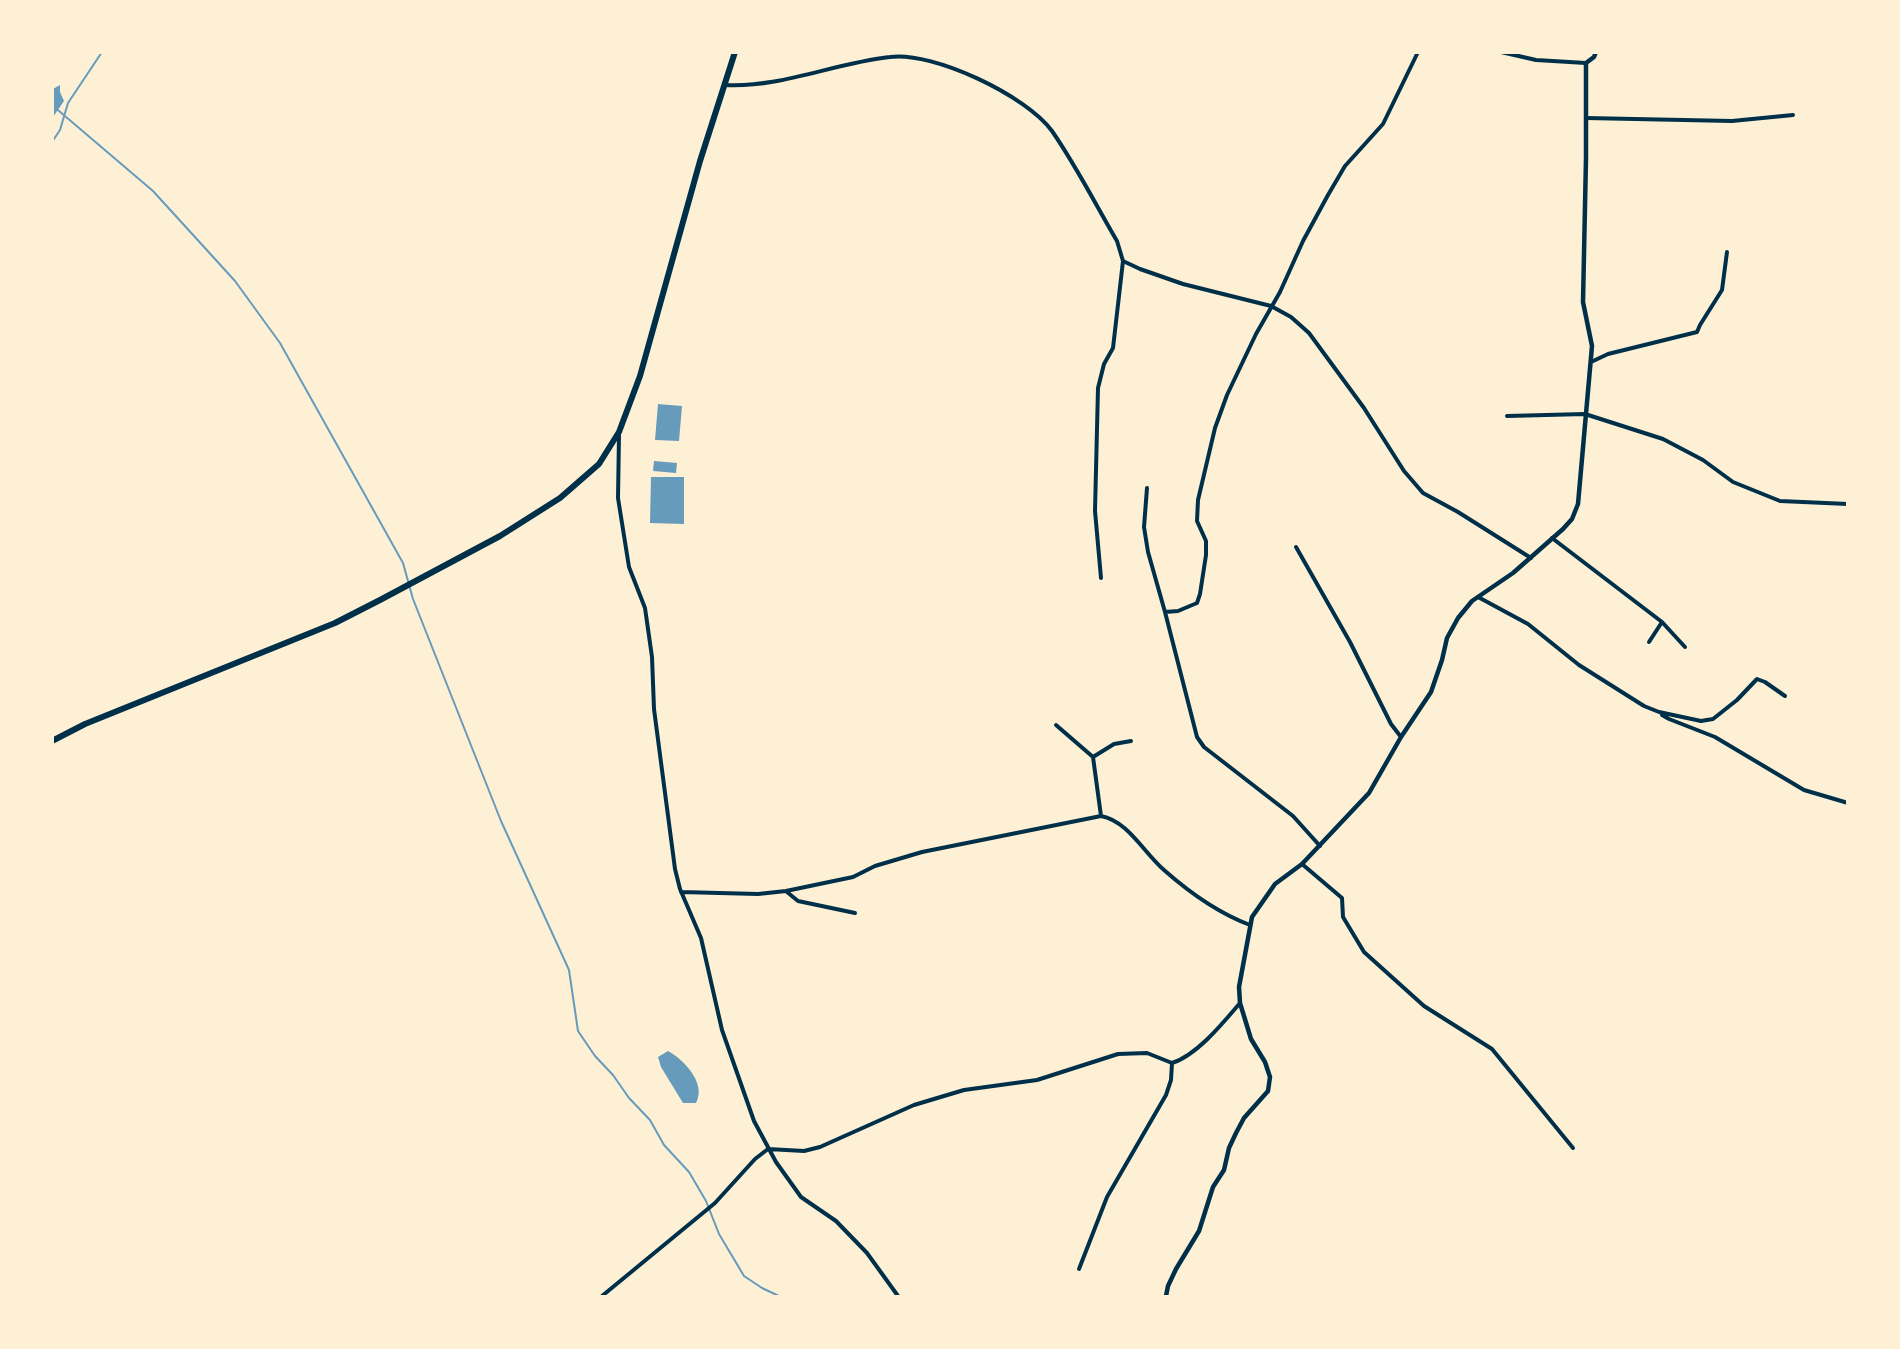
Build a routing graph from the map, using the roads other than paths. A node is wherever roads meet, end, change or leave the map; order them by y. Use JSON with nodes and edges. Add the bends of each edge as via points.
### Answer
{"nodes":[{"id":1,"x":735,"y":52,"type":"edge"},
{"id":2,"x":1418,"y":52,"type":"edge"},
{"id":3,"x":1501,"y":52,"type":"edge"},
{"id":4,"x":1596,"y":52,"type":"edge"},
{"id":5,"x":1586,"y":63,"type":"junction"},
{"id":6,"x":724,"y":85,"type":"junction"},
{"id":7,"x":1793,"y":115,"type":"dead end"},
{"id":8,"x":1586,"y":118,"type":"junction"},
{"id":9,"x":1727,"y":252,"type":"dead end"},
{"id":10,"x":1123,"y":261,"type":"junction"},
{"id":11,"x":1271,"y":306,"type":"junction"},
{"id":12,"x":1591,"y":362,"type":"junction"},
{"id":13,"x":1585,"y":414,"type":"junction"},
{"id":14,"x":1507,"y":416,"type":"dead end"},
{"id":15,"x":619,"y":432,"type":"junction"},
{"id":16,"x":1147,"y":488,"type":"dead end"},
{"id":17,"x":1848,"y":504,"type":"edge"},
{"id":18,"x":1552,"y":538,"type":"junction"},
{"id":19,"x":1296,"y":547,"type":"dead end"},
{"id":20,"x":1531,"y":558,"type":"junction"},
{"id":21,"x":1101,"y":578,"type":"dead end"},
{"id":22,"x":1478,"y":597,"type":"junction"},
{"id":23,"x":1165,"y":612,"type":"junction"},
{"id":24,"x":1662,"y":622,"type":"junction"},
{"id":25,"x":1648,"y":642,"type":"dead end"},
{"id":26,"x":1685,"y":647,"type":"dead end"},
{"id":27,"x":1785,"y":696,"type":"dead end"},
{"id":28,"x":1659,"y":712,"type":"junction"},
{"id":29,"x":1056,"y":725,"type":"dead end"},
{"id":30,"x":1401,"y":737,"type":"junction"},
{"id":31,"x":52,"y":741,"type":"edge"},
{"id":32,"x":1131,"y":741,"type":"dead end"},
{"id":33,"x":1093,"y":757,"type":"junction"},
{"id":34,"x":1848,"y":803,"type":"edge"},
{"id":35,"x":1101,"y":816,"type":"junction"},
{"id":36,"x":1320,"y":846,"type":"junction"},
{"id":37,"x":1302,"y":864,"type":"junction"},
{"id":38,"x":786,"y":891,"type":"junction"},
{"id":39,"x":681,"y":892,"type":"junction"},
{"id":40,"x":855,"y":913,"type":"dead end"},
{"id":41,"x":1250,"y":925,"type":"junction"},
{"id":42,"x":1240,"y":1003,"type":"junction"},
{"id":43,"x":1172,"y":1063,"type":"junction"},
{"id":44,"x":1573,"y":1148,"type":"dead end"},
{"id":45,"x":768,"y":1149,"type":"junction"},
{"id":46,"x":1079,"y":1269,"type":"dead end"},
{"id":47,"x":602,"y":1296,"type":"edge"},
{"id":48,"x":898,"y":1296,"type":"edge"},
{"id":49,"x":1166,"y":1296,"type":"edge"}],
"edges":[{"from":1,"to":6,"type":"main road"},
{"from":2,"to":11,"type":"street","via":[[1383,124],[1345,166]]},
{"from":3,"to":5,"type":"street","via":[[1536,60]]},
{"from":4,"to":5,"type":"street"},
{"from":5,"to":8,"type":"street"},
{"from":6,"to":10,"type":"street","via":[[777,82],[893,56],[946,64],[1031,110],[1051,129],[1117,241]]},
{"from":6,"to":15,"type":"main road","via":[[640,376]]},
{"from":7,"to":8,"type":"street","via":[[1732,122]]},
{"from":8,"to":12,"type":"street","via":[[1583,302],[1592,346]]},
{"from":9,"to":12,"type":"street","via":[[1722,290],[1697,332],[1608,354]]},
{"from":10,"to":11,"type":"street","via":[[1183,284]]},
{"from":10,"to":21,"type":"street","via":[[1113,348],[1098,388],[1095,511]]},
{"from":11,"to":20,"type":"street","via":[[1309,333],[1423,493]]},
{"from":11,"to":23,"type":"street","via":[[1227,394],[1202,477],[1197,521],[1206,541],[1206,555],[1197,603]]},
{"from":12,"to":13,"type":"street"},
{"from":13,"to":14,"type":"street"},
{"from":13,"to":17,"type":"street","via":[[1663,439],[1703,460],[1733,482],[1780,501]]},
{"from":13,"to":18,"type":"street","via":[[1578,504],[1572,519]]},
{"from":15,"to":31,"type":"main road","via":[[599,464],[560,498],[423,578],[335,622]]},
{"from":15,"to":39,"type":"street","via":[[618,498],[629,567],[645,608],[658,744]]},
{"from":16,"to":23,"type":"street","via":[[1144,527]]},
{"from":18,"to":20,"type":"street"},
{"from":18,"to":24,"type":"street"},
{"from":19,"to":30,"type":"street"},
{"from":20,"to":22,"type":"street"},
{"from":22,"to":28,"type":"street","via":[[1528,624],[1579,665]]},
{"from":22,"to":30,"type":"street","via":[[1458,618],[1447,638],[1431,692]]},
{"from":23,"to":36,"type":"street","via":[[1197,737],[1204,747],[1293,816]]},
{"from":24,"to":25,"type":"street"},
{"from":24,"to":26,"type":"street"},
{"from":27,"to":28,"type":"street","via":[[1757,679],[1713,719],[1701,721]]},
{"from":28,"to":34,"type":"street","via":[[1715,737],[1804,790]]},
{"from":29,"to":33,"type":"street"},
{"from":30,"to":36,"type":"street","via":[[1369,793]]},
{"from":32,"to":33,"type":"street","via":[[1114,744]]},
{"from":33,"to":35,"type":"street"},
{"from":35,"to":38,"type":"street","via":[[922,852],[853,877]]},
{"from":35,"to":41,"type":"street","via":[[1122,826],[1162,869],[1206,902]]},
{"from":36,"to":37,"type":"street"},
{"from":37,"to":41,"type":"street","via":[[1275,884]]},
{"from":37,"to":44,"type":"street","via":[[1342,898],[1343,917],[1364,952],[1424,1006],[1492,1049]]},
{"from":38,"to":39,"type":"street"},
{"from":38,"to":40,"type":"street","via":[[798,901]]},
{"from":39,"to":45,"type":"street","via":[[701,938],[722,1030]]},
{"from":41,"to":42,"type":"street","via":[[1239,987]]},
{"from":42,"to":43,"type":"street","via":[[1201,1043]]},
{"from":42,"to":49,"type":"street","via":[[1251,1039],[1270,1077],[1268,1091],[1236,1133],[1199,1231],[1176,1269]]},
{"from":43,"to":45,"type":"street","via":[[1147,1053],[1118,1054],[1037,1080],[964,1090],[914,1105],[820,1147]]},
{"from":43,"to":46,"type":"street","via":[[1166,1095],[1107,1197]]},
{"from":45,"to":47,"type":"street","via":[[715,1203]]},
{"from":45,"to":48,"type":"street","via":[[801,1197],[852,1237]]}]}
